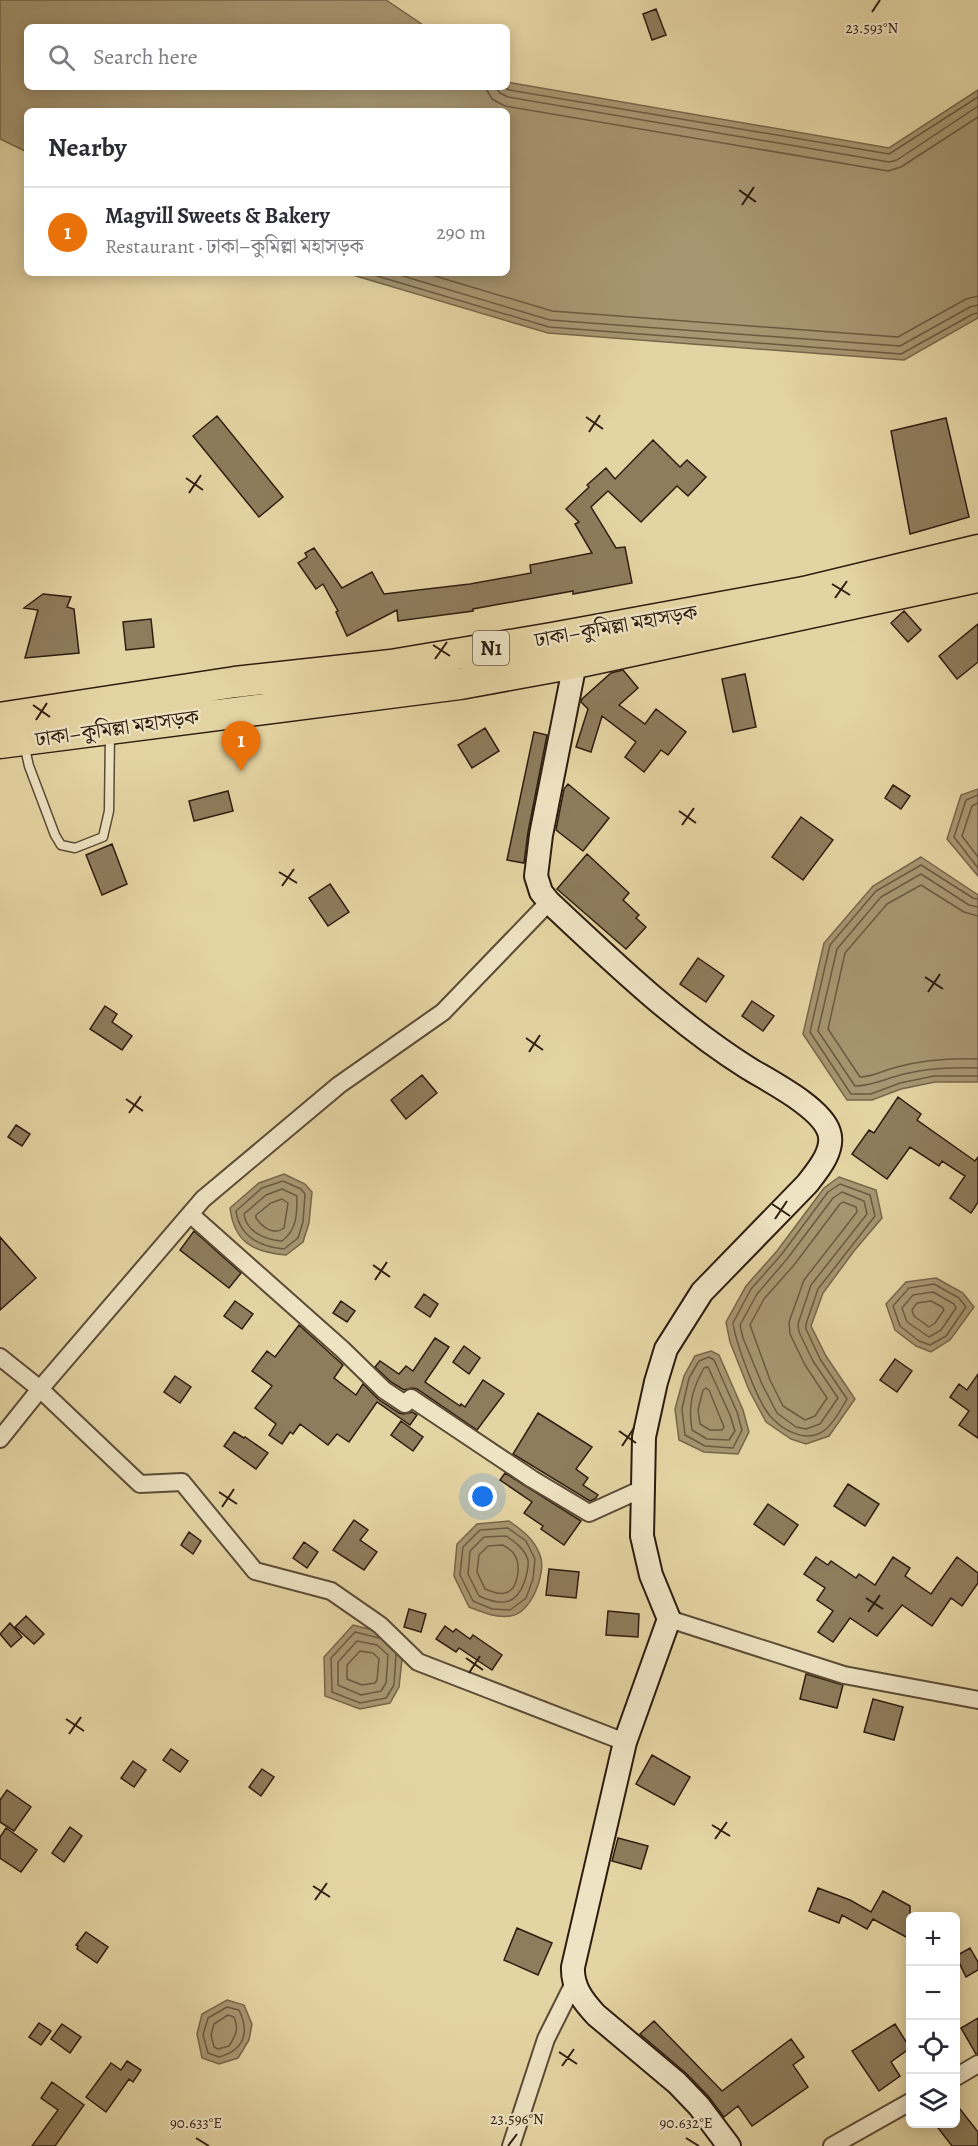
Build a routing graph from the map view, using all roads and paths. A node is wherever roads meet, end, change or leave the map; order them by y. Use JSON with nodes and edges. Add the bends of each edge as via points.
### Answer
{"nodes":[{"id":1,"x":978,"y":550,"type":"edge"},
{"id":2,"x":978,"y":577,"type":"edge"},
{"id":3,"x":575,"y":663,"type":"junction"},
{"id":4,"x":0,"y":718,"type":"edge"},
{"id":5,"x":110,"y":728,"type":"junction"},
{"id":6,"x":11,"y":742,"type":"edge"},
{"id":7,"x":549,"y":902,"type":"junction"},
{"id":8,"x":190,"y":1214,"type":"junction"},
{"id":9,"x":0,"y":1356,"type":"edge"},
{"id":10,"x":40,"y":1389,"type":"junction"},
{"id":11,"x":0,"y":1439,"type":"edge"},
{"id":12,"x":642,"y":1489,"type":"junction"},
{"id":13,"x":669,"y":1619,"type":"junction"},
{"id":14,"x":978,"y":1700,"type":"edge"},
{"id":15,"x":625,"y":1742,"type":"junction"},
{"id":16,"x":574,"y":1983,"type":"junction"},
{"id":17,"x":978,"y":2064,"type":"edge"},
{"id":18,"x":960,"y":2075,"type":"edge"},
{"id":19,"x":906,"y":2104,"type":"edge"},
{"id":20,"x":510,"y":2146,"type":"edge"},
{"id":21,"x":729,"y":2146,"type":"edge"},
{"id":22,"x":832,"y":2146,"type":"edge"}],
"edges":[{"from":1,"to":4,"type":"highway","name":"ঢাকা–কুমিল্লা মহাসড়ক","number":"N1","via":[[804,592],[506,646]]},
{"from":2,"to":3,"type":"highway","name":"ঢাকা–কুমিল্লা মহাসড়ক","number":"N1"},
{"from":3,"to":5,"type":"highway","name":"ঢাকা–কুমিল্লা মহাসড়ক","number":"N1","via":[[460,684]]},
{"from":3,"to":7,"type":"street","via":[[538,856],[536,876]]},
{"from":5,"to":6,"type":"highway","name":"ঢাকা–কুমিল্লা মহাসড়ক","number":"N1"},
{"from":5,"to":6,"type":"lane","via":[[109,811],[103,837],[75,848],[61,845],[29,766]]},
{"from":7,"to":8,"type":"street","via":[[443,1012],[339,1085]]},
{"from":7,"to":12,"type":"street","via":[[707,1040],[808,1107],[828,1130],[831,1143],[807,1184],[702,1292],[666,1349],[644,1437]]},
{"from":8,"to":10,"type":"street"},
{"from":8,"to":12,"type":"street","via":[[384,1390],[405,1404],[411,1398],[589,1513]]},
{"from":9,"to":10,"type":"street"},
{"from":10,"to":11,"type":"street"},
{"from":10,"to":15,"type":"street","via":[[140,1484],[182,1482],[255,1571],[331,1591],[380,1625],[418,1662]]},
{"from":12,"to":13,"type":"street","via":[[642,1536],[651,1575]]},
{"from":13,"to":14,"type":"street","via":[[844,1676]]},
{"from":13,"to":15,"type":"street"},
{"from":15,"to":16,"type":"street","via":[[573,1967]]},
{"from":16,"to":20,"type":"street","via":[[546,2039]]},
{"from":16,"to":21,"type":"street","via":[[596,2015],[677,2083]]},
{"from":17,"to":18,"type":"street"},
{"from":19,"to":22,"type":"street"}]}
